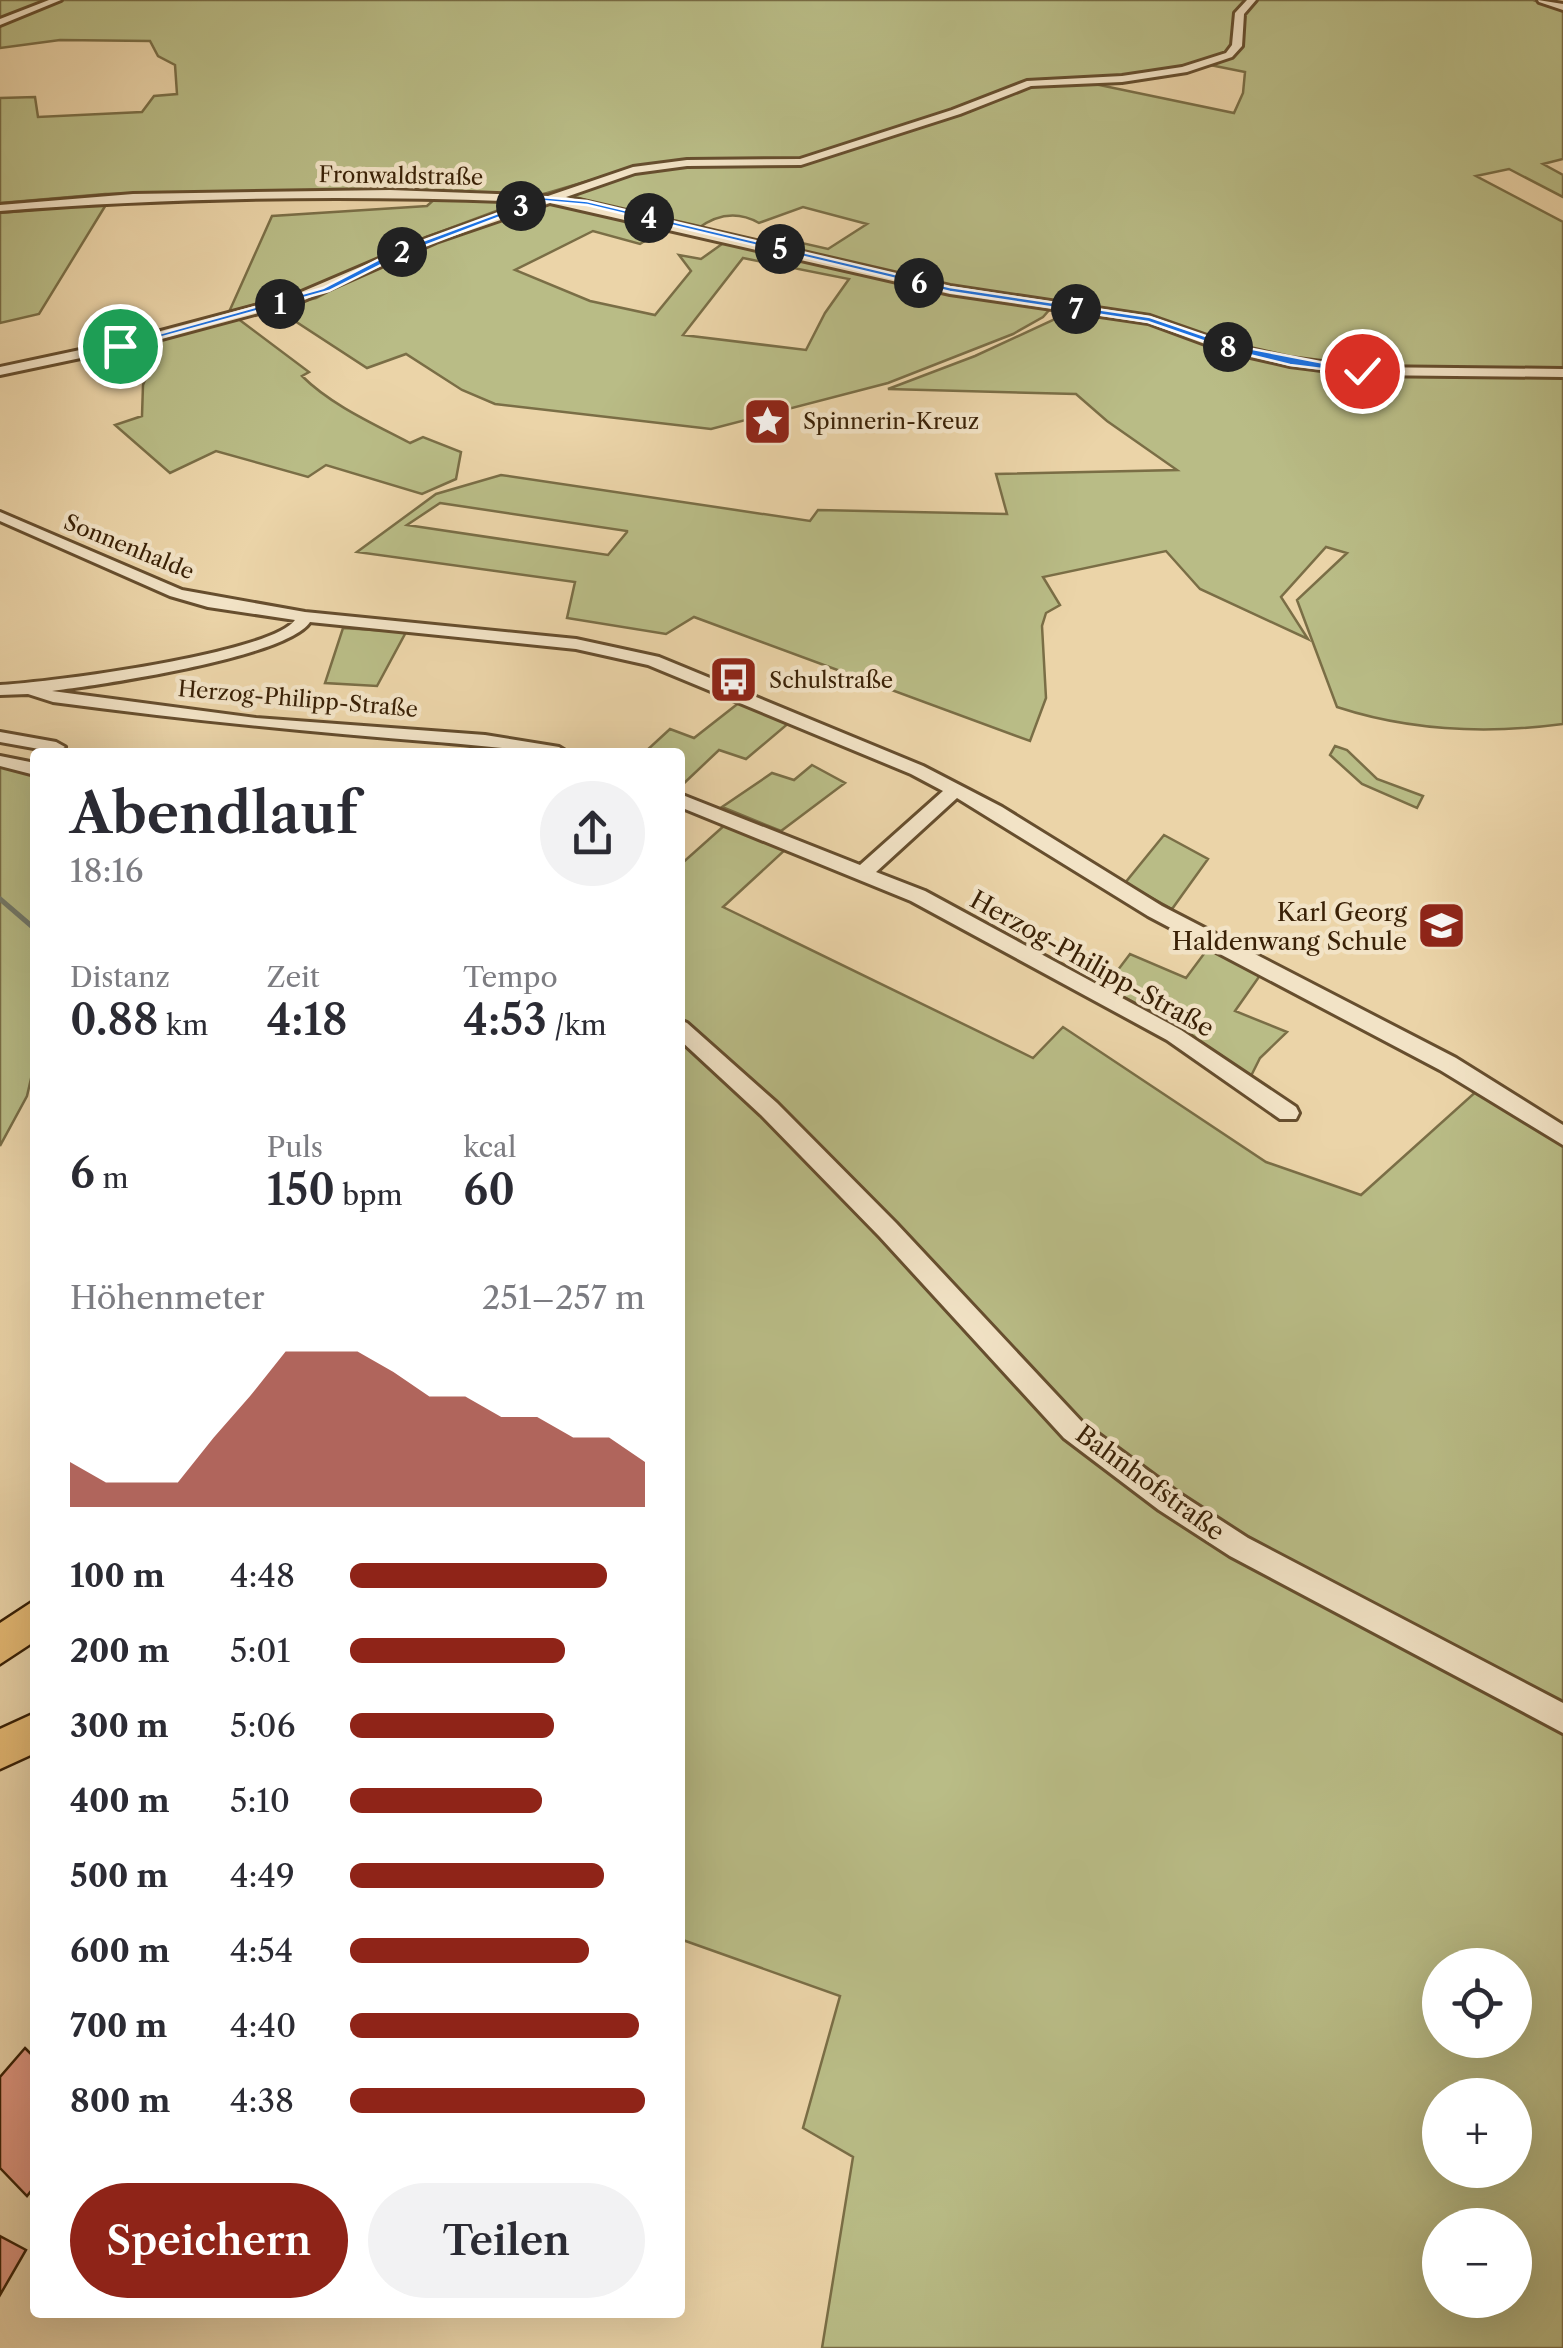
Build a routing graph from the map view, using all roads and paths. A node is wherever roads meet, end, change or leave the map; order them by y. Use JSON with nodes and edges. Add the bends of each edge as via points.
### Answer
{"nodes":[{"id":1,"x":57,"y":0,"type":"edge"},
{"id":2,"x":1252,"y":0,"type":"edge"},
{"id":3,"x":1542,"y":0,"type":"edge"},
{"id":4,"x":1563,"y":7,"type":"edge"},
{"id":5,"x":0,"y":22,"type":"edge"},
{"id":6,"x":542,"y":199,"type":"junction"},
{"id":7,"x":1,"y":208,"type":"edge"},
{"id":8,"x":0,"y":371,"type":"edge"},
{"id":9,"x":1563,"y":373,"type":"edge"},
{"id":10,"x":0,"y":516,"type":"edge"},
{"id":11,"x":305,"y":617,"type":"junction"},
{"id":12,"x":0,"y":690,"type":"edge"},
{"id":13,"x":34,"y":690,"type":"junction"},
{"id":14,"x":0,"y":738,"type":"edge"},
{"id":15,"x":56,"y":746,"type":"dead end"},
{"id":16,"x":534,"y":748,"type":"edge"},
{"id":17,"x":0,"y":761,"type":"edge"},
{"id":18,"x":30,"y":769,"type":"edge"},
{"id":19,"x":954,"y":791,"type":"junction"},
{"id":20,"x":685,"y":802,"type":"edge"},
{"id":21,"x":864,"y":872,"type":"junction"},
{"id":22,"x":685,"y":1033,"type":"edge"},
{"id":23,"x":1288,"y":1112,"type":"dead end"},
{"id":24,"x":1563,"y":1136,"type":"edge"},
{"id":25,"x":30,"y":1622,"type":"edge"},
{"id":26,"x":0,"y":1646,"type":"edge"},
{"id":27,"x":1563,"y":1719,"type":"edge"},
{"id":28,"x":30,"y":1735,"type":"edge"},
{"id":29,"x":0,"y":1750,"type":"edge"}],
"edges":[{"from":1,"to":5,"type":"street"},
{"from":2,"to":6,"type":"street","via":[[1240,14],[1237,46],[1229,55],[1184,70],[1030,83],[801,162],[646,168]]},
{"from":3,"to":4,"type":"street"},
{"from":6,"to":7,"type":"street","name":"Fronwaldstraße","via":[[408,193],[132,197]]},
{"from":6,"to":8,"type":"street","via":[[398,253],[326,290]]},
{"from":6,"to":9,"type":"street","name":"Fronwaldstraße","via":[[587,203],[950,290],[1150,320],[1290,362],[1362,371]]},
{"from":10,"to":11,"type":"street","name":"Sonnenhalde","via":[[176,593]]},
{"from":11,"to":13,"type":"street","via":[[296,630],[233,650]]},
{"from":11,"to":19,"type":"street","via":[[576,644],[652,661]]},
{"from":12,"to":13,"type":"street"},
{"from":13,"to":16,"type":"street","name":"Herzog-Philipp-Straße","via":[[256,723]]},
{"from":14,"to":15,"type":"street"},
{"from":17,"to":18,"type":"street"},
{"from":19,"to":21,"type":"street"},
{"from":19,"to":24,"type":"street","via":[[1155,911],[1448,1064]]},
{"from":20,"to":21,"type":"street","name":"Herzog-Philipp-Straße"},
{"from":21,"to":23,"type":"street","name":"Herzog-Philipp-Straße","via":[[1174,1035]]},
{"from":22,"to":27,"type":"street","name":"Bahnhofstraße","via":[[888,1230],[1073,1430],[1240,1547]]},
{"from":25,"to":26,"type":"main road"},
{"from":28,"to":29,"type":"main road"}]}
